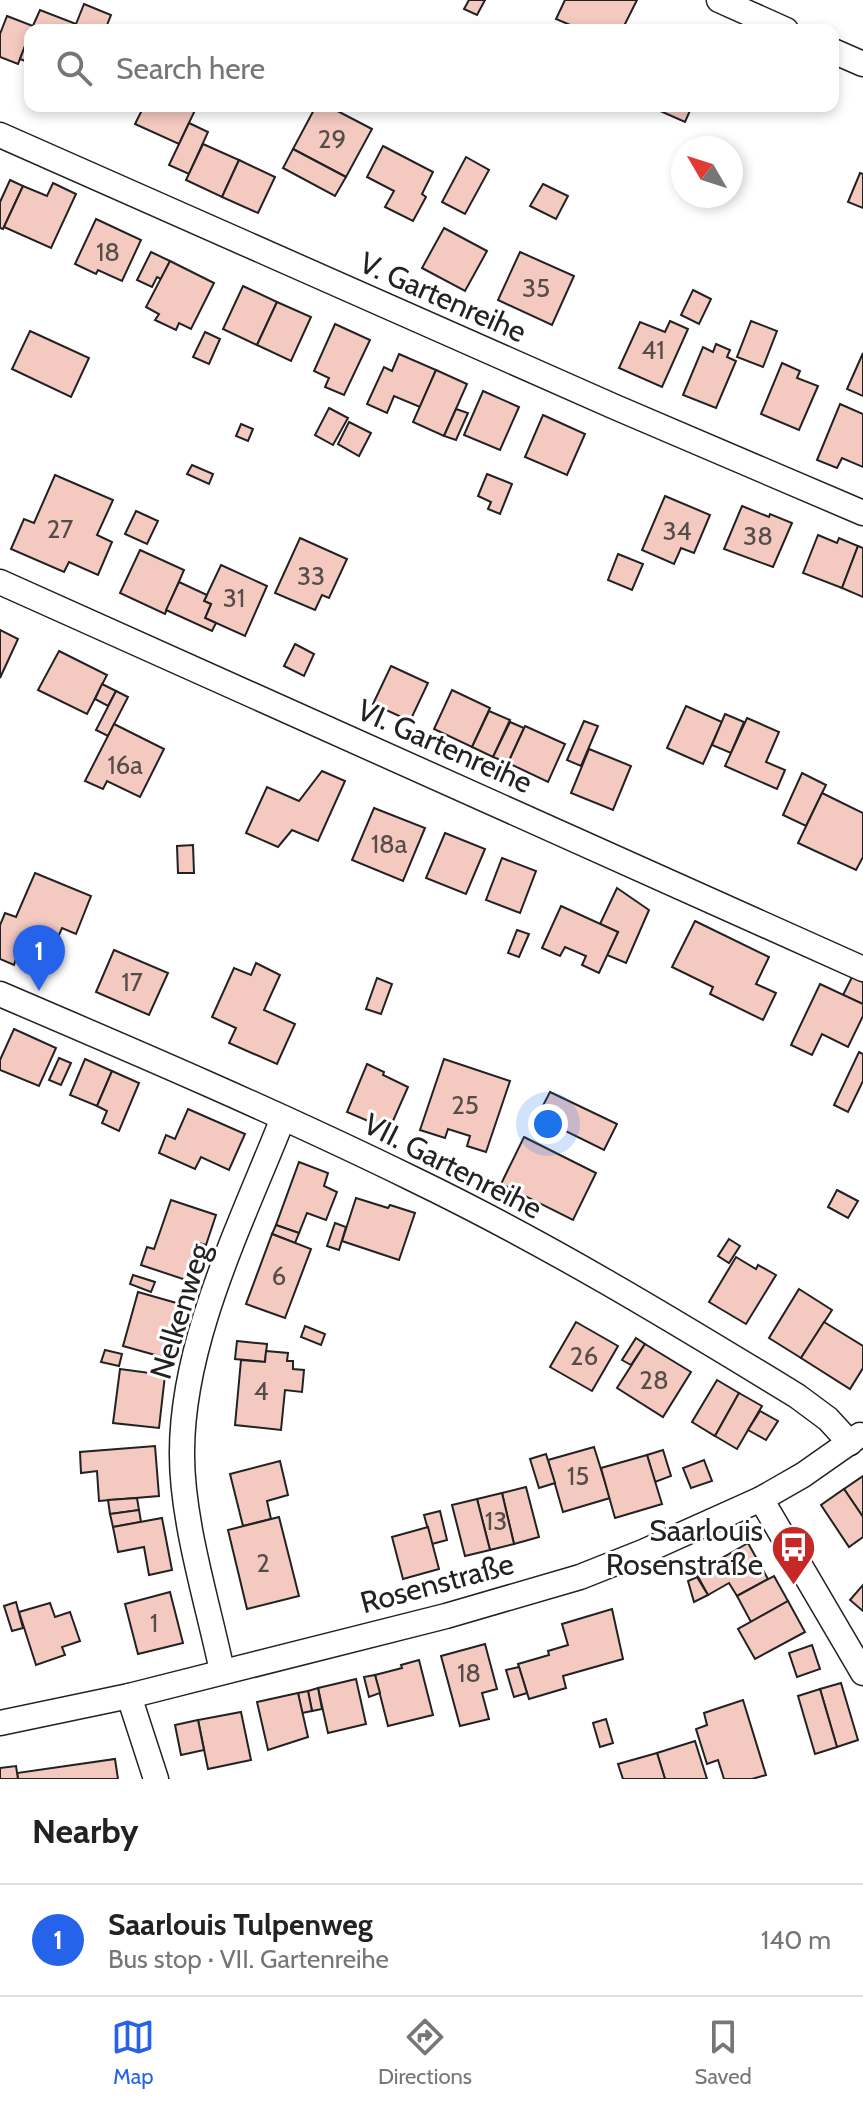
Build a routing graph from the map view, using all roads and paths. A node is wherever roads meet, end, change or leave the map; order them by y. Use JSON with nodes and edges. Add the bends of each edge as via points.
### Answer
{"nodes":[{"id":1,"x":719,"y":0,"type":"edge"},
{"id":2,"x":773,"y":24,"type":"edge"},
{"id":3,"x":839,"y":54,"type":"edge"},
{"id":4,"x":863,"y":64,"type":"edge"},
{"id":5,"x":0,"y":135,"type":"edge"},
{"id":6,"x":863,"y":513,"type":"edge"},
{"id":7,"x":0,"y":582,"type":"edge"},
{"id":8,"x":863,"y":969,"type":"edge"},
{"id":9,"x":0,"y":994,"type":"edge"},
{"id":10,"x":283,"y":1118,"type":"junction"},
{"id":11,"x":856,"y":1438,"type":"edge"},
{"id":12,"x":761,"y":1499,"type":"junction"},
{"id":13,"x":222,"y":1671,"type":"junction"},
{"id":14,"x":863,"y":1673,"type":"edge"},
{"id":15,"x":129,"y":1696,"type":"junction"},
{"id":16,"x":0,"y":1723,"type":"edge"},
{"id":17,"x":156,"y":1779,"type":"edge"}],
"edges":[{"from":1,"to":2,"type":"street"},
{"from":3,"to":4,"type":"street"},
{"from":5,"to":6,"type":"street","name":"V. Gartenreihe"},
{"from":7,"to":8,"type":"street","name":"VI. Gartenreihe"},
{"from":9,"to":10,"type":"street","name":"VII. Gartenreihe"},
{"from":10,"to":11,"type":"street","name":"VII. Gartenreihe","via":[[581,1267],[797,1396]]},
{"from":10,"to":13,"type":"street","name":"Nelkenweg","via":[[213,1295],[192,1360],[185,1408],[185,1504]]},
{"from":11,"to":12,"type":"street","name":"Rosenstraße"},
{"from":12,"to":13,"type":"street","name":"Rosenstraße","via":[[580,1577]]},
{"from":12,"to":14,"type":"street"},
{"from":13,"to":15,"type":"street","name":"Rosenstraße"},
{"from":15,"to":16,"type":"street","name":"Rosenstraße"},
{"from":15,"to":17,"type":"street"}]}
